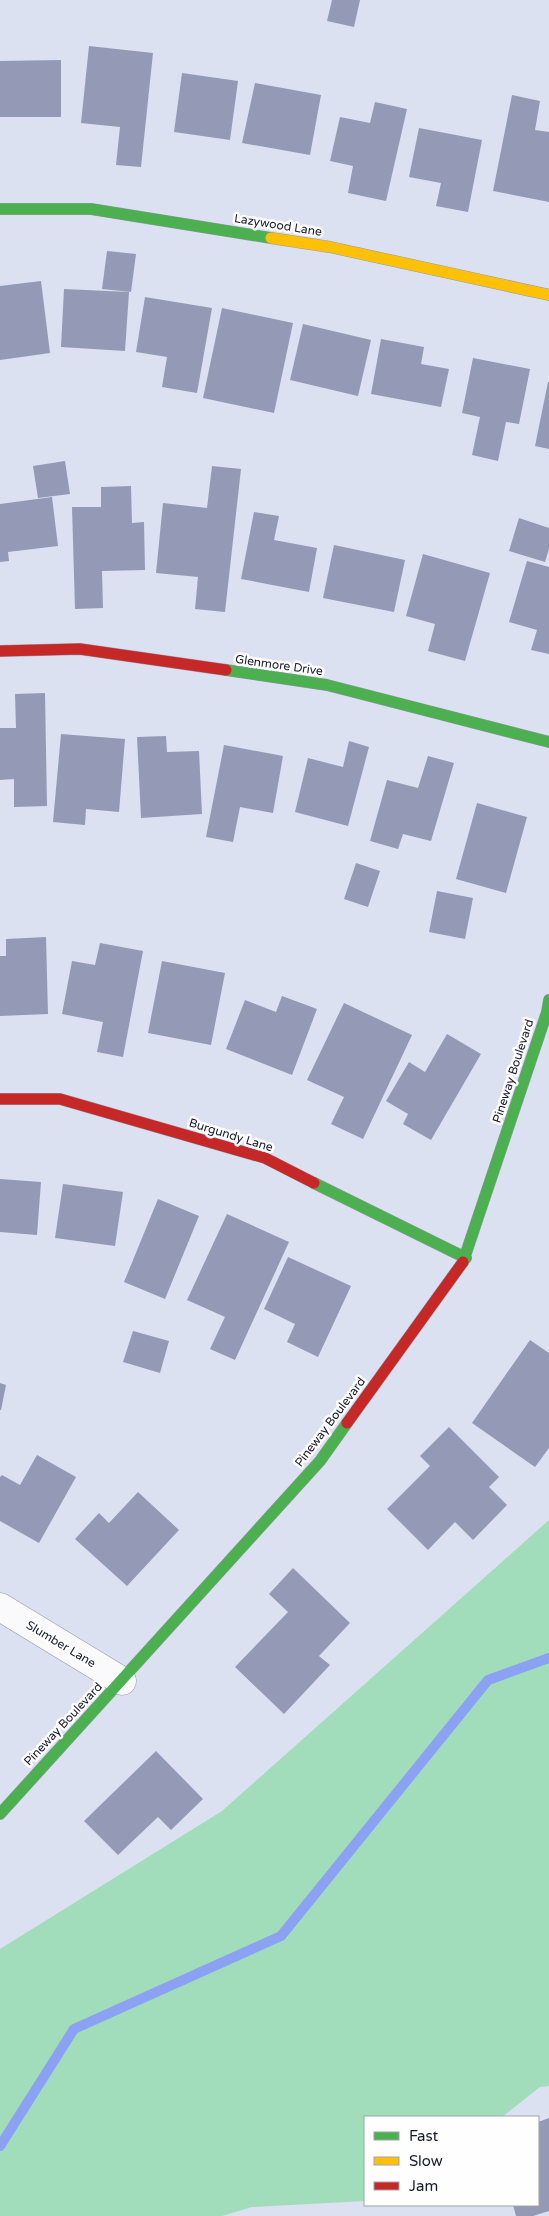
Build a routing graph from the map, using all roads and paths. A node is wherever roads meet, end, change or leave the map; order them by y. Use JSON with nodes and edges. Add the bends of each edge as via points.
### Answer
{"nodes":[{"id":1,"x":0,"y":208,"type":"edge"},
{"id":2,"x":549,"y":295,"type":"edge"},
{"id":3,"x":0,"y":651,"type":"edge"},
{"id":4,"x":549,"y":742,"type":"edge"},
{"id":5,"x":549,"y":1000,"type":"edge"},
{"id":6,"x":0,"y":1099,"type":"edge"},
{"id":7,"x":466,"y":1258,"type":"junction"},
{"id":8,"x":0,"y":1607,"type":"edge"},
{"id":9,"x":122,"y":1681,"type":"junction"},
{"id":10,"x":0,"y":1814,"type":"edge"}],
"edges":[{"from":1,"to":2,"type":"street","name":"Lazywood Lane","via":[[90,209],[330,247]]},
{"from":3,"to":4,"type":"street","name":"Glenmore Drive","via":[[80,650],[327,685]]},
{"from":5,"to":7,"type":"street","name":"Pineway Boulevard"},
{"from":6,"to":7,"type":"street","name":"Burgundy Lane","via":[[60,1099],[265,1158]]},
{"from":7,"to":9,"type":"street","name":"Pineway Boulevard","via":[[320,1461]]},
{"from":8,"to":9,"type":"street","name":"Slumber Lane"},
{"from":9,"to":10,"type":"street","name":"Pineway Boulevard"}]}
